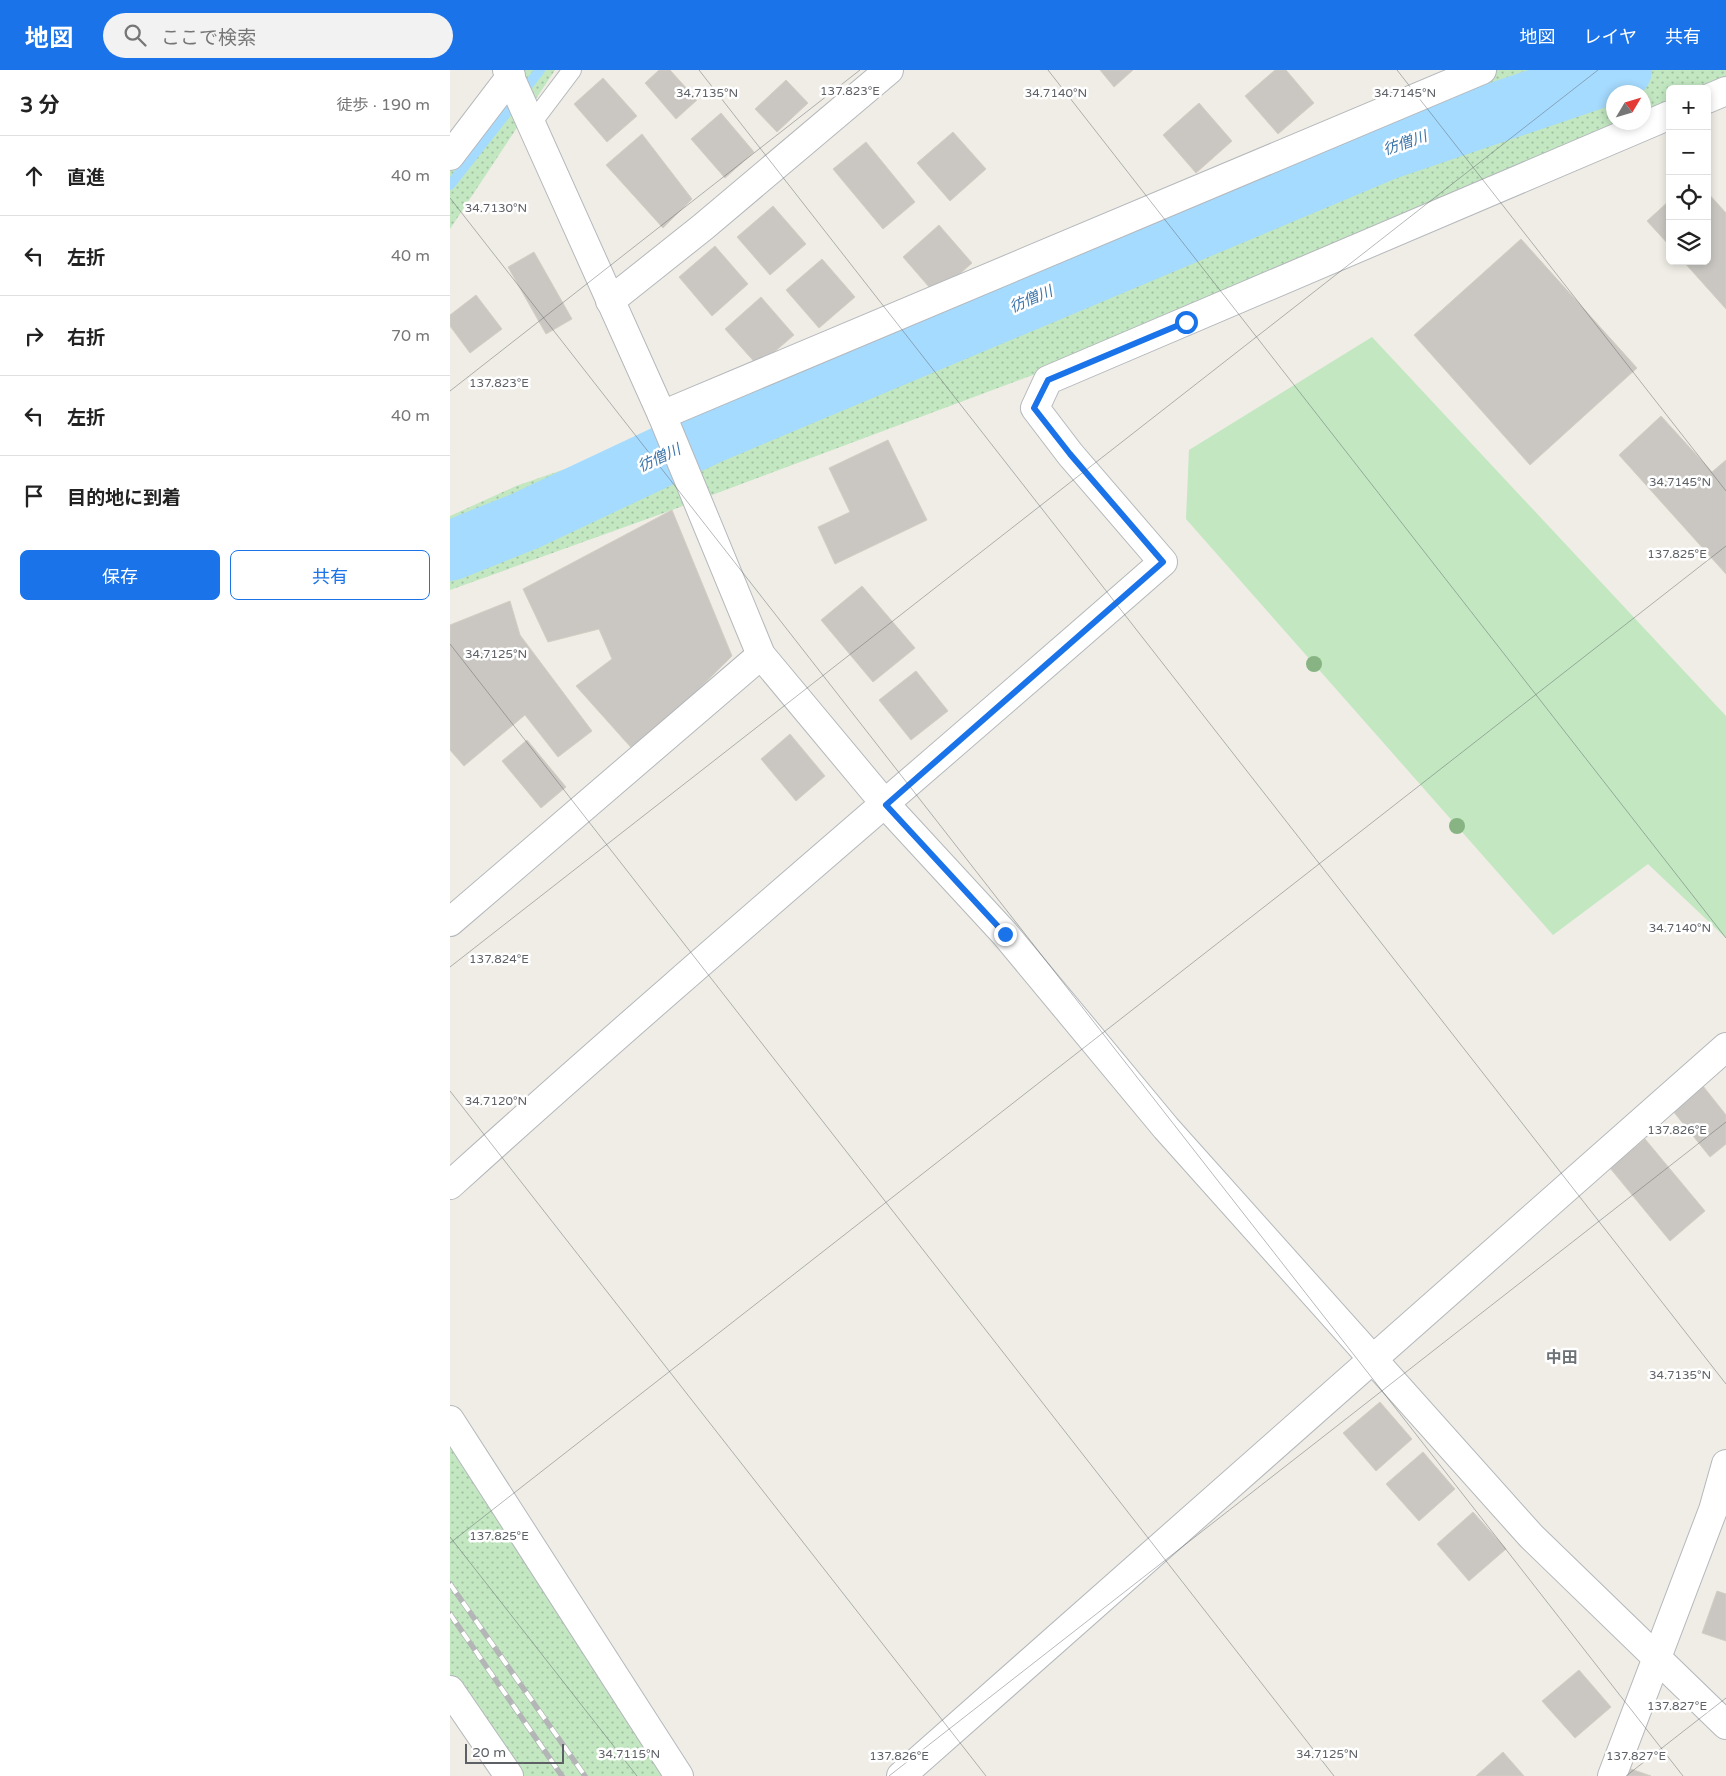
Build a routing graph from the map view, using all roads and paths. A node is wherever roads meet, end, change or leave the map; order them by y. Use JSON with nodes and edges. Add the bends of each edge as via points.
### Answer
{"nodes":[{"id":1,"x":572,"y":70,"type":"edge"},
{"id":2,"x":889,"y":70,"type":"edge"},
{"id":3,"x":1482,"y":70,"type":"edge"},
{"id":4,"x":510,"y":72,"type":"edge"},
{"id":5,"x":1726,"y":91,"type":"edge"},
{"id":6,"x":1711,"y":97,"type":"edge"},
{"id":7,"x":1666,"y":117,"type":"edge"},
{"id":8,"x":530,"y":121,"type":"junction"},
{"id":9,"x":450,"y":156,"type":"edge"},
{"id":10,"x":610,"y":301,"type":"junction"},
{"id":11,"x":662,"y":415,"type":"junction"},
{"id":12,"x":761,"y":655,"type":"junction"},
{"id":13,"x":886,"y":805,"type":"junction"},
{"id":14,"x":450,"y":922,"type":"edge"},
{"id":15,"x":1726,"y":1047,"type":"edge"},
{"id":16,"x":450,"y":1185,"type":"edge"},
{"id":17,"x":1374,"y":1360,"type":"junction"},
{"id":18,"x":450,"y":1420,"type":"edge"},
{"id":19,"x":1726,"y":1464,"type":"edge"},
{"id":20,"x":1719,"y":1511,"type":"edge"},
{"id":21,"x":1657,"y":1659,"type":"junction"},
{"id":22,"x":450,"y":1690,"type":"edge"},
{"id":23,"x":1726,"y":1725,"type":"edge"},
{"id":24,"x":509,"y":1776,"type":"edge"},
{"id":25,"x":678,"y":1776,"type":"edge"},
{"id":26,"x":901,"y":1776,"type":"edge"},
{"id":27,"x":1612,"y":1776,"type":"edge"}],
"edges":[{"from":1,"to":8,"type":"lane"},
{"from":2,"to":10,"type":"street"},
{"from":3,"to":11,"type":"street"},
{"from":4,"to":8,"type":"street"},
{"from":4,"to":9,"type":"street"},
{"from":5,"to":6,"type":"street"},
{"from":7,"to":13,"type":"street","via":[[1048,380],[1034,408],[1163,562]]},
{"from":8,"to":10,"type":"street"},
{"from":10,"to":11,"type":"street"},
{"from":11,"to":12,"type":"street"},
{"from":12,"to":13,"type":"street"},
{"from":12,"to":14,"type":"street"},
{"from":13,"to":16,"type":"street","via":[[596,1054]]},
{"from":13,"to":17,"type":"street","via":[[1005,934],[1166,1128]]},
{"from":15,"to":17,"type":"street"},
{"from":17,"to":21,"type":"street","via":[[1531,1536]]},
{"from":17,"to":26,"type":"street"},
{"from":18,"to":25,"type":"street"},
{"from":19,"to":20,"type":"street"},
{"from":20,"to":21,"type":"street"},
{"from":21,"to":23,"type":"street"},
{"from":21,"to":27,"type":"street"},
{"from":22,"to":24,"type":"street"}]}
